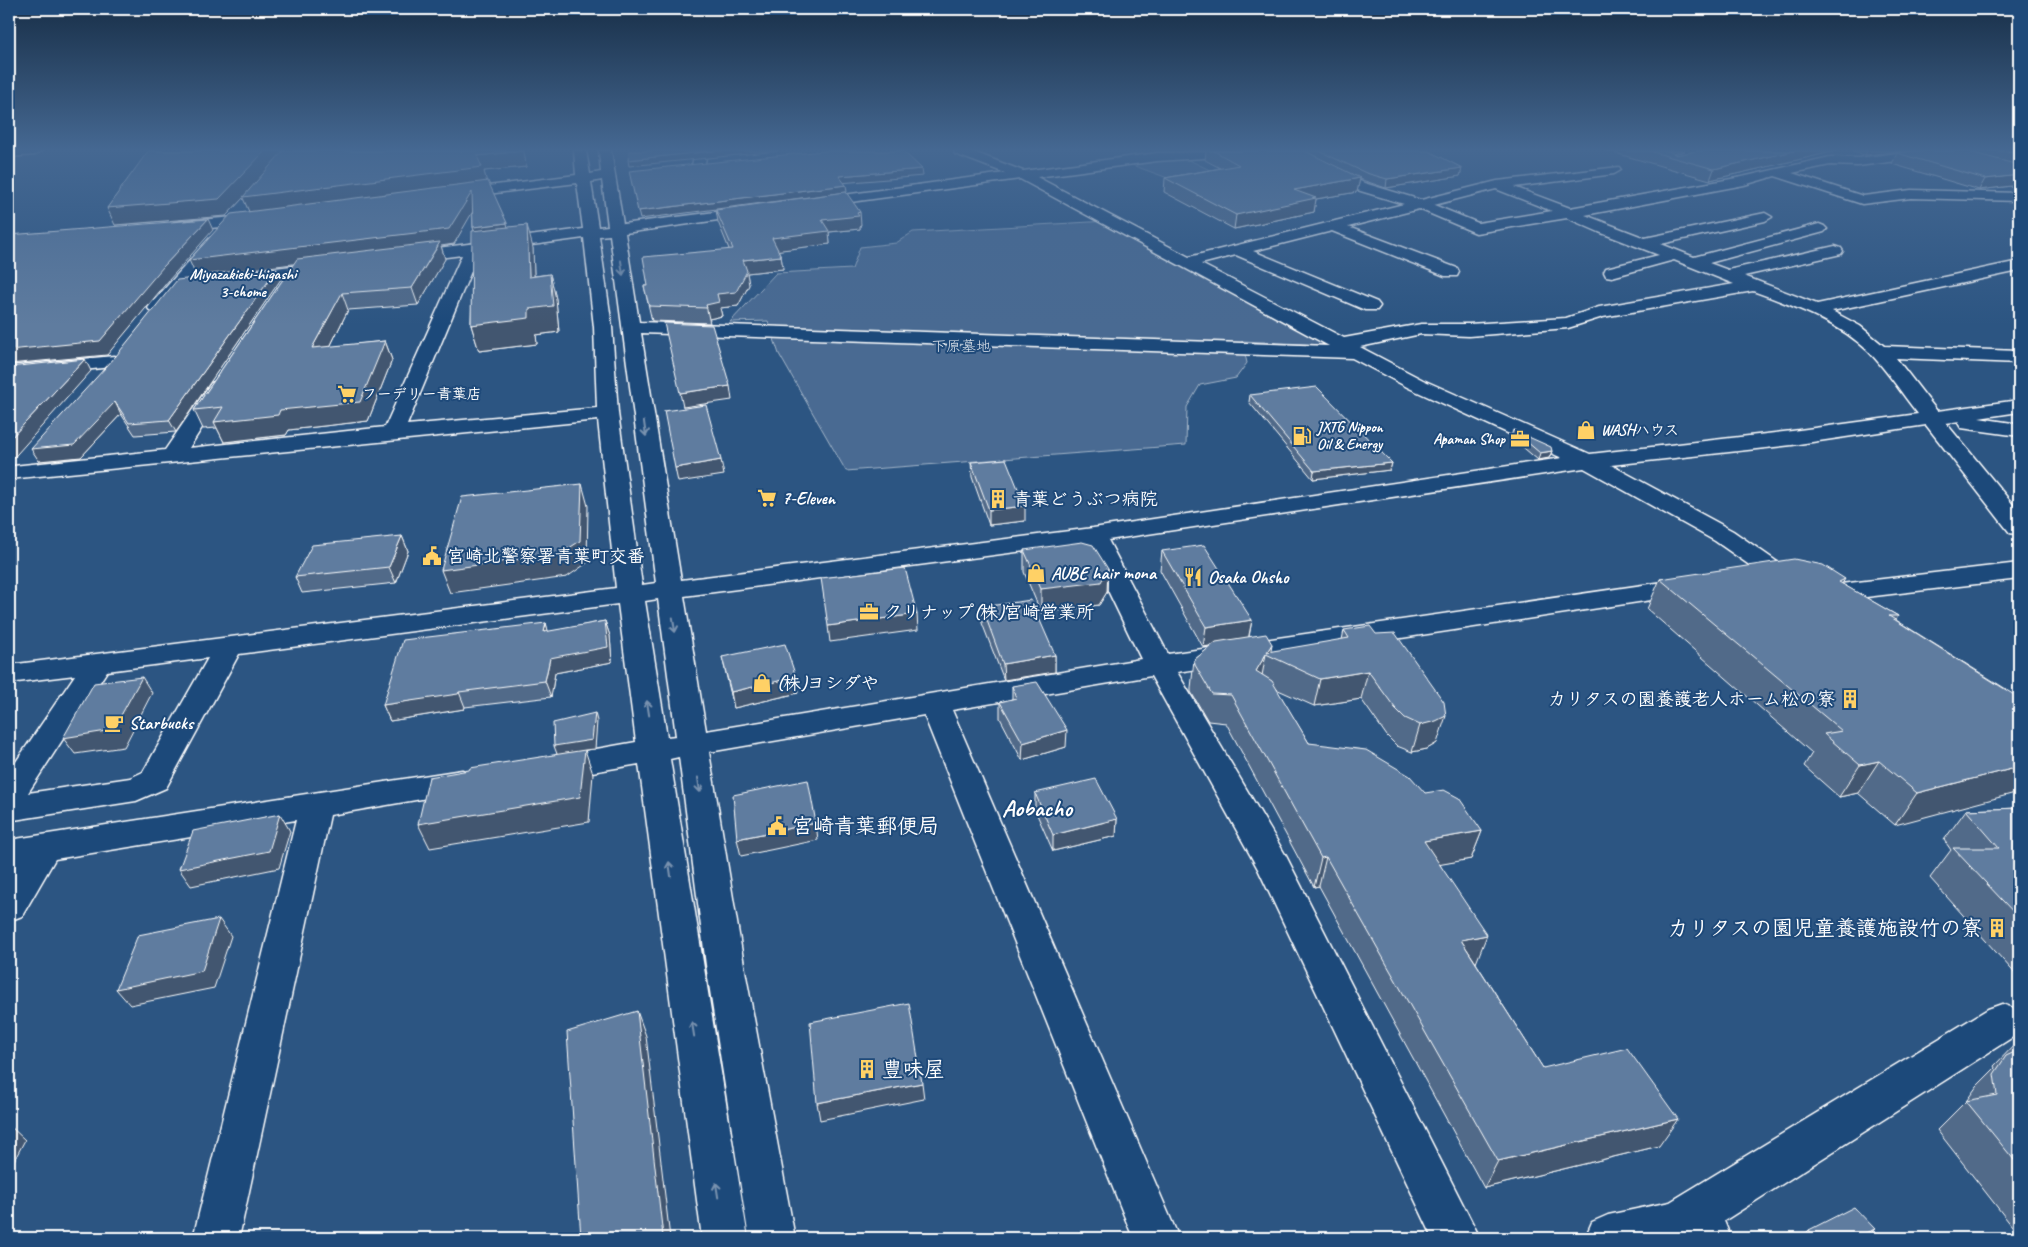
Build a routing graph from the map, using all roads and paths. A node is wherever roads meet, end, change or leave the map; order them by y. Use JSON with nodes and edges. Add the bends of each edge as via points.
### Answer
{"nodes":[{"id":1,"x":244,"y":209,"type":"edge"},
{"id":2,"x":602,"y":209,"type":"edge"},
{"id":3,"x":769,"y":209,"type":"edge"},
{"id":4,"x":1095,"y":209,"type":"edge"},
{"id":5,"x":1401,"y":209,"type":"edge"},
{"id":6,"x":1432,"y":209,"type":"edge"},
{"id":7,"x":1559,"y":209,"type":"edge"},
{"id":8,"x":1590,"y":209,"type":"edge"},
{"id":9,"x":1569,"y":213,"type":"junction"},
{"id":10,"x":272,"y":217,"type":"edge"},
{"id":11,"x":1765,"y":217,"type":"dead end"},
{"id":12,"x":232,"y":222,"type":"junction"},
{"id":13,"x":1336,"y":227,"type":"junction"},
{"id":14,"x":1476,"y":228,"type":"junction"},
{"id":15,"x":156,"y":229,"type":"edge"},
{"id":16,"x":1819,"y":229,"type":"dead end"},
{"id":17,"x":604,"y":230,"type":"junction"},
{"id":18,"x":1501,"y":238,"type":"dead end"},
{"id":19,"x":1644,"y":243,"type":"junction"},
{"id":20,"x":472,"y":249,"type":"junction"},
{"id":21,"x":1238,"y":250,"type":"junction"},
{"id":22,"x":1835,"y":251,"type":"dead end"},
{"id":23,"x":1676,"y":255,"type":"junction"},
{"id":24,"x":394,"y":258,"type":"edge"},
{"id":25,"x":1188,"y":262,"type":"junction"},
{"id":26,"x":1693,"y":262,"type":"junction"},
{"id":27,"x":345,"y":264,"type":"edge"},
{"id":28,"x":2017,"y":268,"type":"edge"},
{"id":29,"x":296,"y":270,"type":"junction"},
{"id":30,"x":1451,"y":272,"type":"dead end"},
{"id":31,"x":1612,"y":272,"type":"dead end"},
{"id":32,"x":1727,"y":275,"type":"junction"},
{"id":33,"x":222,"y":280,"type":"edge"},
{"id":34,"x":204,"y":282,"type":"edge"},
{"id":35,"x":176,"y":285,"type":"junction"},
{"id":36,"x":1753,"y":286,"type":"junction"},
{"id":37,"x":286,"y":287,"type":"edge"},
{"id":38,"x":1371,"y":306,"type":"dead end"},
{"id":39,"x":1817,"y":310,"type":"junction"},
{"id":40,"x":145,"y":324,"type":"edge"},
{"id":41,"x":630,"y":327,"type":"junction"},
{"id":42,"x":1353,"y":348,"type":"junction"},
{"id":43,"x":1880,"y":352,"type":"junction"},
{"id":44,"x":2019,"y":357,"type":"edge"},
{"id":45,"x":9,"y":372,"type":"edge"},
{"id":46,"x":226,"y":376,"type":"edge"},
{"id":47,"x":95,"y":383,"type":"edge"},
{"id":48,"x":2019,"y":406,"type":"edge"},
{"id":49,"x":608,"y":413,"type":"junction"},
{"id":50,"x":1933,"y":418,"type":"junction"},
{"id":51,"x":2019,"y":430,"type":"edge"},
{"id":52,"x":393,"y":432,"type":"junction"},
{"id":53,"x":32,"y":452,"type":"edge"},
{"id":54,"x":172,"y":457,"type":"junction"},
{"id":55,"x":1587,"y":461,"type":"junction"},
{"id":56,"x":11,"y":476,"type":"edge"},
{"id":57,"x":2019,"y":528,"type":"edge"},
{"id":58,"x":1093,"y":535,"type":"junction"},
{"id":59,"x":2019,"y":571,"type":"edge"},
{"id":60,"x":1777,"y":573,"type":"junction"},
{"id":61,"x":669,"y":589,"type":"junction"},
{"id":62,"x":630,"y":593,"type":"junction"},
{"id":63,"x":1832,"y":593,"type":"junction"},
{"id":64,"x":1864,"y":615,"type":"edge"},
{"id":65,"x":229,"y":645,"type":"junction"},
{"id":66,"x":98,"y":662,"type":"junction"},
{"id":67,"x":1159,"y":665,"type":"junction"},
{"id":68,"x":9,"y":674,"type":"edge"},
{"id":69,"x":934,"y":702,"type":"junction"},
{"id":70,"x":693,"y":745,"type":"junction"},
{"id":71,"x":654,"y":752,"type":"junction"},
{"id":72,"x":9,"y":797,"type":"edge"},
{"id":73,"x":9,"y":805,"type":"edge"},
{"id":74,"x":316,"y":805,"type":"junction"},
{"id":75,"x":44,"y":847,"type":"junction"},
{"id":76,"x":9,"y":853,"type":"edge"},
{"id":77,"x":9,"y":906,"type":"edge"},
{"id":78,"x":2002,"y":1022,"type":"dead end"},
{"id":79,"x":1693,"y":1231,"type":"edge"},
{"id":80,"x":216,"y":1238,"type":"edge"},
{"id":81,"x":725,"y":1238,"type":"edge"},
{"id":82,"x":772,"y":1238,"type":"edge"},
{"id":83,"x":1156,"y":1238,"type":"edge"},
{"id":84,"x":1457,"y":1238,"type":"edge"},
{"id":85,"x":1608,"y":1238,"type":"edge"}],
"edges":[{"from":1,"to":12,"type":"street"},
{"from":2,"to":17,"type":"street"},
{"from":3,"to":17,"type":"street"},
{"from":4,"to":25,"type":"street"},
{"from":5,"to":13,"type":"street"},
{"from":6,"to":14,"type":"street"},
{"from":7,"to":9,"type":"street"},
{"from":8,"to":9,"type":"street"},
{"from":9,"to":14,"type":"street"},
{"from":9,"to":19,"type":"street"},
{"from":10,"to":12,"type":"street"},
{"from":11,"to":19,"type":"street"},
{"from":12,"to":15,"type":"street"},
{"from":12,"to":35,"type":"street"},
{"from":13,"to":21,"type":"street"},
{"from":13,"to":30,"type":"street"},
{"from":14,"to":18,"type":"street"},
{"from":16,"to":26,"type":"street"},
{"from":17,"to":20,"type":"street"},
{"from":17,"to":41,"type":"street","one_way":true},
{"from":17,"to":49,"type":"street"},
{"from":19,"to":23,"type":"street"},
{"from":20,"to":24,"type":"street"},
{"from":20,"to":52,"type":"street"},
{"from":21,"to":25,"type":"street"},
{"from":21,"to":38,"type":"street"},
{"from":22,"to":32,"type":"street"},
{"from":23,"to":26,"type":"street"},
{"from":23,"to":31,"type":"street"},
{"from":25,"to":42,"type":"street"},
{"from":26,"to":32,"type":"street"},
{"from":27,"to":29,"type":"street"},
{"from":28,"to":39,"type":"street"},
{"from":29,"to":33,"type":"street"},
{"from":29,"to":37,"type":"street"},
{"from":32,"to":36,"type":"street"},
{"from":34,"to":35,"type":"street"},
{"from":35,"to":40,"type":"street"},
{"from":36,"to":39,"type":"street"},
{"from":36,"to":42,"type":"street","via":[[1599,312],[1568,322],[1469,330],[1420,329]]},
{"from":39,"to":43,"type":"street","via":[[1870,342]]},
{"from":41,"to":42,"type":"street","via":[[1030,342]]},
{"from":41,"to":61,"type":"street","one_way":true},
{"from":42,"to":55,"type":"street","via":[[1416,384]]},
{"from":43,"to":44,"type":"street"},
{"from":43,"to":50,"type":"street"},
{"from":45,"to":47,"type":"street","via":[[121,354]]},
{"from":46,"to":54,"type":"street"},
{"from":48,"to":50,"type":"street"},
{"from":49,"to":52,"type":"street"},
{"from":49,"to":62,"type":"street"},
{"from":50,"to":51,"type":"street"},
{"from":50,"to":55,"type":"street"},
{"from":50,"to":57,"type":"street"},
{"from":52,"to":54,"type":"street"},
{"from":53,"to":56,"type":"street"},
{"from":54,"to":56,"type":"street"},
{"from":55,"to":58,"type":"street"},
{"from":55,"to":60,"type":"street","via":[[1724,536]]},
{"from":58,"to":61,"type":"street"},
{"from":58,"to":67,"type":"street"},
{"from":59,"to":63,"type":"street"},
{"from":60,"to":63,"type":"street"},
{"from":60,"to":67,"type":"street"},
{"from":61,"to":62,"type":"street"},
{"from":61,"to":70,"type":"street","one_way":true},
{"from":62,"to":65,"type":"street"},
{"from":71,"to":62,"type":"street","one_way":true},
{"from":63,"to":64,"type":"street"},
{"from":65,"to":66,"type":"street"},
{"from":65,"to":73,"type":"street","via":[[156,780],[136,789],[14,808]]},
{"from":66,"to":68,"type":"street"},
{"from":66,"to":72,"type":"street"},
{"from":67,"to":69,"type":"street"},
{"from":67,"to":84,"type":"street","via":[[1274,866]]},
{"from":69,"to":70,"type":"street"},
{"from":69,"to":83,"type":"street"},
{"from":70,"to":71,"type":"street"},
{"from":70,"to":82,"type":"street","one_way":true,"via":[[725,965]]},
{"from":71,"to":74,"type":"street"},
{"from":81,"to":71,"type":"street","one_way":true},
{"from":74,"to":75,"type":"street"},
{"from":74,"to":80,"type":"street"},
{"from":75,"to":76,"type":"street"},
{"from":75,"to":77,"type":"street"},
{"from":78,"to":79,"type":"street"},
{"from":79,"to":85,"type":"street"}]}
